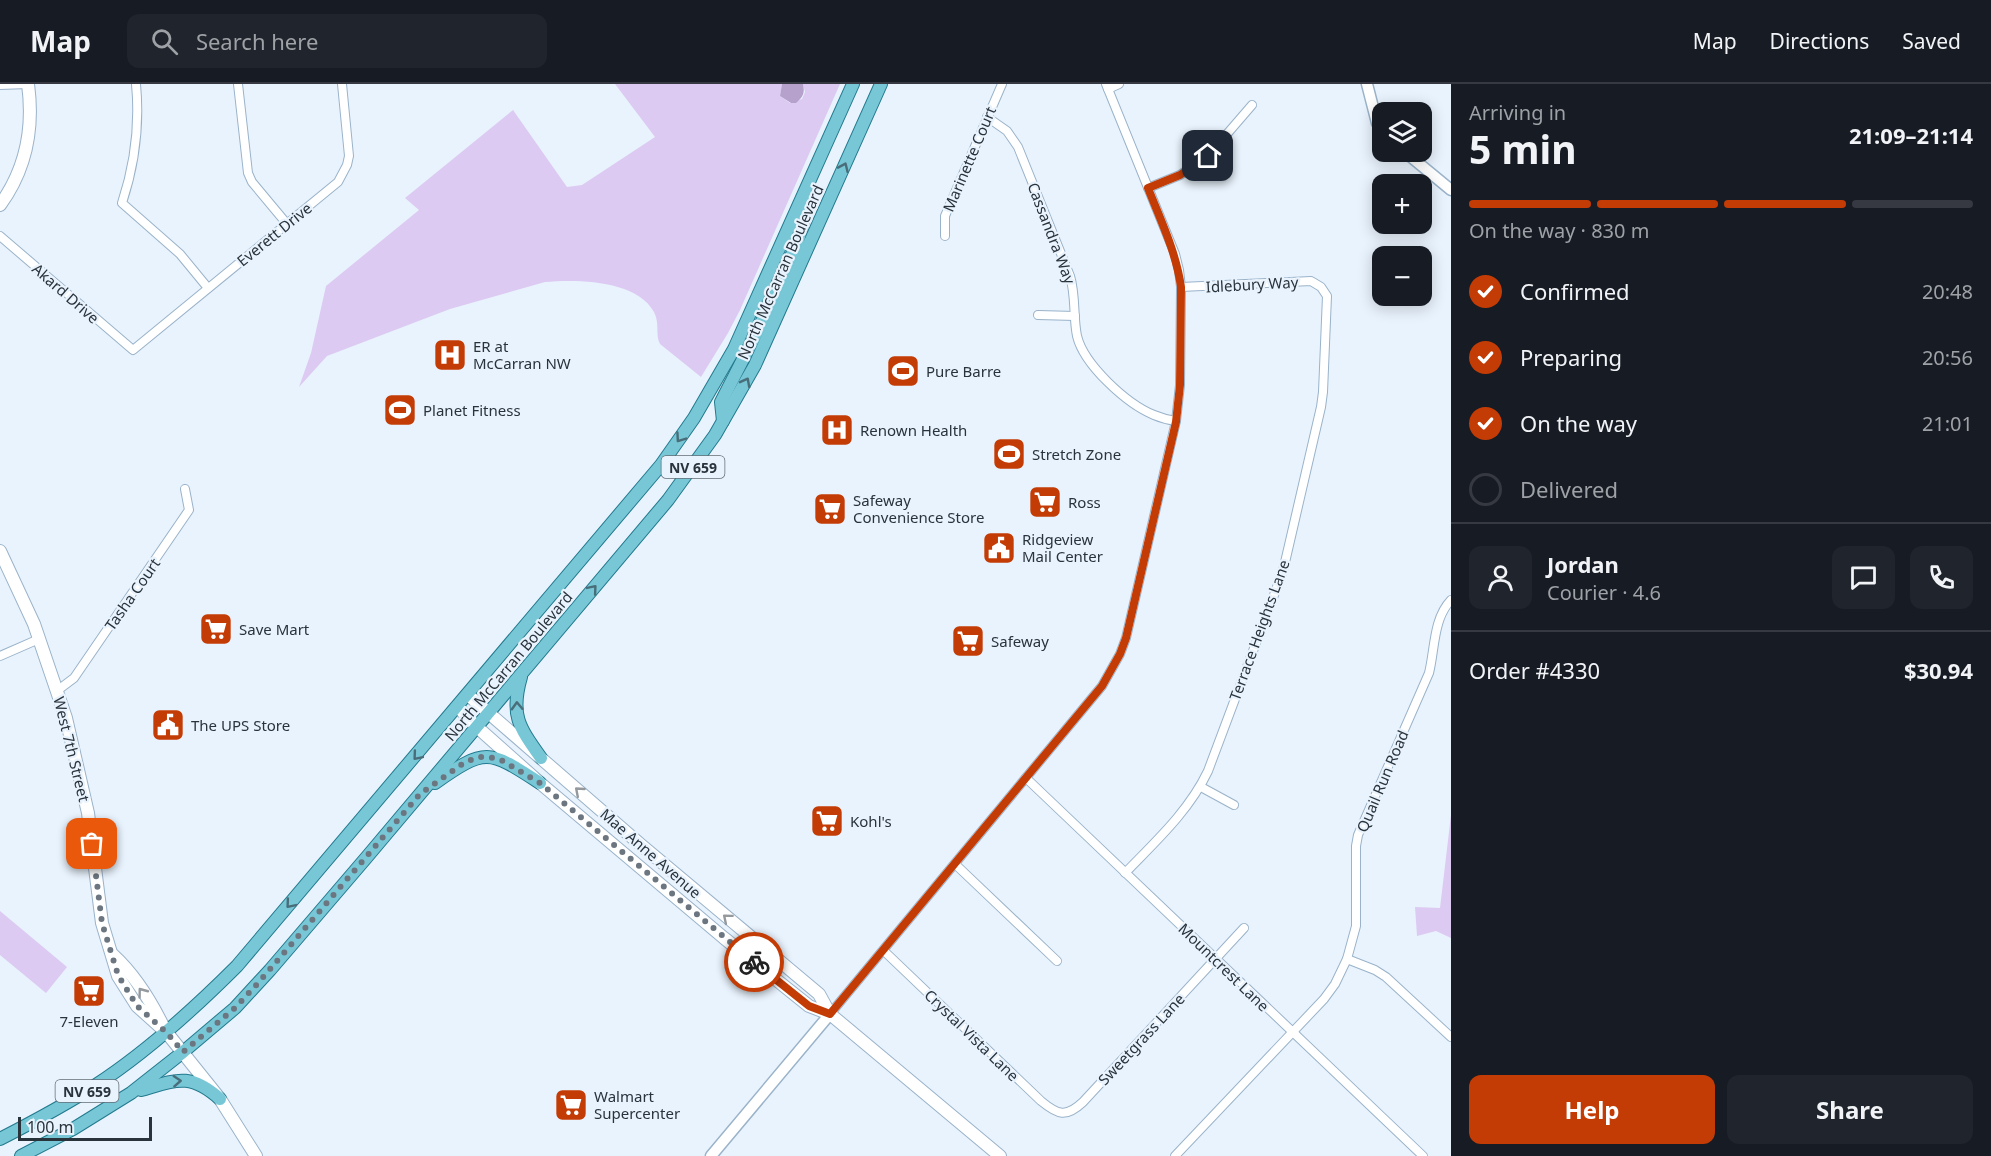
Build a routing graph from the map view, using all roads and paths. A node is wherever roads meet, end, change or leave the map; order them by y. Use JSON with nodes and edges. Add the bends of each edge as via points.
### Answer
{"nodes":[{"id":1,"x":28,"y":84,"type":"edge"},
{"id":2,"x":136,"y":84,"type":"edge"},
{"id":3,"x":238,"y":84,"type":"edge"},
{"id":4,"x":342,"y":84,"type":"edge"},
{"id":5,"x":853,"y":84,"type":"edge"},
{"id":6,"x":881,"y":84,"type":"edge"},
{"id":7,"x":1002,"y":84,"type":"edge"},
{"id":8,"x":1119,"y":84,"type":"edge"},
{"id":9,"x":1367,"y":84,"type":"edge"},
{"id":10,"x":0,"y":85,"type":"edge"},
{"id":11,"x":1107,"y":86,"type":"edge"},
{"id":12,"x":1372,"y":104,"type":"edge"},
{"id":13,"x":1252,"y":105,"type":"dead end"},
{"id":14,"x":987,"y":117,"type":"junction"},
{"id":15,"x":1417,"y":162,"type":"edge"},
{"id":16,"x":812,"y":177,"type":"junction"},
{"id":17,"x":1148,"y":188,"type":"junction"},
{"id":18,"x":1451,"y":190,"type":"edge"},
{"id":19,"x":0,"y":205,"type":"edge"},
{"id":20,"x":287,"y":224,"type":"junction"},
{"id":21,"x":0,"y":236,"type":"edge"},
{"id":22,"x":945,"y":236,"type":"dead end"},
{"id":23,"x":1322,"y":286,"type":"joint"},
{"id":24,"x":1181,"y":287,"type":"junction"},
{"id":25,"x":208,"y":288,"type":"junction"},
{"id":26,"x":1038,"y":315,"type":"dead end"},
{"id":27,"x":1075,"y":315,"type":"junction"},
{"id":28,"x":133,"y":350,"type":"joint"},
{"id":29,"x":723,"y":421,"type":"junction"},
{"id":30,"x":1176,"y":422,"type":"junction"},
{"id":31,"x":185,"y":489,"type":"dead end"},
{"id":32,"x":0,"y":551,"type":"edge"},
{"id":33,"x":1451,"y":600,"type":"edge"},
{"id":34,"x":39,"y":639,"type":"junction"},
{"id":35,"x":538,"y":654,"type":"junction"},
{"id":36,"x":0,"y":656,"type":"edge"},
{"id":37,"x":58,"y":690,"type":"junction"},
{"id":38,"x":468,"y":695,"type":"junction"},
{"id":39,"x":458,"y":707,"type":"junction"},
{"id":40,"x":488,"y":713,"type":"junction"},
{"id":41,"x":477,"y":727,"type":"junction"},
{"id":42,"x":541,"y":758,"type":"junction"},
{"id":43,"x":1026,"y":778,"type":"junction"},
{"id":44,"x":540,"y":783,"type":"junction"},
{"id":45,"x":1201,"y":787,"type":"junction"},
{"id":46,"x":420,"y":794,"type":"junction"},
{"id":47,"x":1234,"y":805,"type":"dead end"},
{"id":48,"x":955,"y":864,"type":"junction"},
{"id":49,"x":1125,"y":873,"type":"junction"},
{"id":50,"x":1244,"y":928,"type":"dead end"},
{"id":51,"x":884,"y":951,"type":"junction"},
{"id":52,"x":1215,"y":958,"type":"junction"},
{"id":53,"x":1347,"y":959,"type":"junction"},
{"id":54,"x":1057,"y":961,"type":"dead end"},
{"id":55,"x":830,"y":1014,"type":"junction"},
{"id":56,"x":1293,"y":1032,"type":"junction"},
{"id":57,"x":167,"y":1033,"type":"junction"},
{"id":58,"x":1451,"y":1037,"type":"edge"},
{"id":59,"x":183,"y":1052,"type":"junction"},
{"id":60,"x":131,"y":1093,"type":"junction"},
{"id":61,"x":220,"y":1099,"type":"junction"},
{"id":62,"x":1062,"y":1113,"type":"joint"},
{"id":63,"x":0,"y":1139,"type":"edge"},
{"id":64,"x":21,"y":1156,"type":"edge"},
{"id":65,"x":255,"y":1156,"type":"edge"},
{"id":66,"x":711,"y":1156,"type":"edge"},
{"id":67,"x":1000,"y":1156,"type":"edge"},
{"id":68,"x":1175,"y":1156,"type":"edge"},
{"id":69,"x":1423,"y":1156,"type":"edge"}],
"edges":[{"from":1,"to":10,"type":"street"},
{"from":1,"to":19,"type":"main road","via":[[31,129],[26,155]]},
{"from":2,"to":25,"type":"street","via":[[135,158],[122,203],[180,254]]},
{"from":3,"to":20,"type":"street","via":[[248,172]]},
{"from":4,"to":20,"type":"street","name":"Everett Drive","via":[[347,165],[338,182]]},
{"from":5,"to":16,"type":"main road","name":"North McCarran Boulevard","number":"NV 659"},
{"from":29,"to":6,"type":"main road","name":"North McCarran Boulevard","number":"NV 659","one_way":true,"via":[[770,334]]},
{"from":7,"to":14,"type":"street","name":"Marinette Court"},
{"from":8,"to":11,"type":"street"},
{"from":9,"to":12,"type":"street"},
{"from":11,"to":17,"type":"street"},
{"from":13,"to":17,"type":"street","via":[[1208,156],[1180,175]]},
{"from":14,"to":22,"type":"street","name":"Marinette Court","via":[[945,216]]},
{"from":14,"to":27,"type":"street","name":"Cassandra Way","via":[[1007,131],[1018,147],[1070,276]]},
{"from":15,"to":18,"type":"street"},
{"from":16,"to":29,"type":"main road","via":[[798,241],[724,395],[720,408]]},
{"from":16,"to":38,"type":"main road","name":"North McCarran Boulevard","number":"NV 659","one_way":true,"via":[[750,318],[694,418],[653,474]]},
{"from":17,"to":24,"type":"street","via":[[1175,254]]},
{"from":20,"to":25,"type":"street","name":"Everett Drive"},
{"from":21,"to":28,"type":"street","name":"Akard Drive"},
{"from":23,"to":24,"type":"street","name":"Idlebury Way","via":[[1311,281]]},
{"from":23,"to":45,"type":"street","name":"Terrace Heights Lane","via":[[1327,296],[1321,407],[1286,559]]},
{"from":24,"to":30,"type":"street"},
{"from":25,"to":28,"type":"street","name":"Everett Drive"},
{"from":26,"to":27,"type":"street"},
{"from":27,"to":30,"type":"street","name":"Cassandra Way","via":[[1080,346],[1095,370],[1144,411]]},
{"from":35,"to":29,"type":"main road","name":"North McCarran Boulevard","number":"NV 659","one_way":true,"via":[[668,500]]},
{"from":30,"to":43,"type":"street","via":[[1120,654],[1102,686]]},
{"from":31,"to":37,"type":"street","name":"Tasha Court","via":[[189,510],[74,678]]},
{"from":32,"to":34,"type":"main road","name":"West 7th Street"},
{"from":33,"to":53,"type":"street","name":"Quail Run Road","via":[[1441,615],[1428,673],[1358,835],[1356,926]]},
{"from":34,"to":36,"type":"street"},
{"from":34,"to":37,"type":"main road","name":"West 7th Street"},
{"from":35,"to":40,"type":"main road","name":"North McCarran Boulevard","number":"NV 659"},
{"from":42,"to":35,"type":"main road","one_way":true,"via":[[521,727],[515,705],[523,672]]},
{"from":37,"to":57,"type":"main road","name":"West 7th Street","via":[[82,781],[102,923],[118,975],[143,1013]]},
{"from":38,"to":39,"type":"main road","name":"North McCarran Boulevard","number":"NV 659"},
{"from":38,"to":40,"type":"main road","name":"Mae Anne Avenue"},
{"from":39,"to":41,"type":"main road","name":"Mae Anne Avenue"},
{"from":39,"to":57,"type":"main road","name":"North McCarran Boulevard","number":"NV 659","one_way":true,"via":[[258,942]]},
{"from":40,"to":41,"type":"main road","name":"North McCarran Boulevard","number":"NV 659"},
{"from":40,"to":42,"type":"main road","name":"Mae Anne Avenue"},
{"from":41,"to":44,"type":"main road","name":"Mae Anne Avenue"},
{"from":41,"to":46,"type":"main road","name":"North McCarran Boulevard","number":"NV 659"},
{"from":55,"to":42,"type":"main road","name":"Mae Anne Avenue","one_way":true,"via":[[819,994]]},
{"from":43,"to":48,"type":"street"},
{"from":43,"to":49,"type":"street","name":"Mountcrest Lane"},
{"from":44,"to":46,"type":"main road","via":[[503,761],[480,757],[465,762]]},
{"from":44,"to":55,"type":"main road","name":"Mae Anne Avenue","via":[[809,1006]]},
{"from":45,"to":47,"type":"street"},
{"from":45,"to":49,"type":"street","name":"Terrace Heights Lane","via":[[1184,811]]},
{"from":46,"to":59,"type":"main road","name":"North McCarran Boulevard","number":"NV 659","via":[[259,982]]},
{"from":48,"to":51,"type":"street"},
{"from":48,"to":54,"type":"street"},
{"from":49,"to":52,"type":"street","name":"Mountcrest Lane"},
{"from":50,"to":52,"type":"street","name":"Sweetgrass Lane"},
{"from":51,"to":55,"type":"street"},
{"from":51,"to":62,"type":"street","name":"Crystal Vista Lane","via":[[1041,1101]]},
{"from":52,"to":56,"type":"street","name":"Mountcrest Lane"},
{"from":52,"to":62,"type":"street","name":"Sweetgrass Lane","via":[[1083,1102],[1074,1111]]},
{"from":53,"to":56,"type":"street","name":"Quail Run Road","via":[[1324,999]]},
{"from":53,"to":58,"type":"street","via":[[1386,977]]},
{"from":55,"to":66,"type":"street"},
{"from":55,"to":67,"type":"main road","name":"Mae Anne Avenue"},
{"from":56,"to":68,"type":"street","name":"Quail Run Road"},
{"from":56,"to":69,"type":"street","name":"Mountcrest Lane"},
{"from":57,"to":59,"type":"main road","name":"West 7th Street"},
{"from":57,"to":63,"type":"main road","name":"North McCarran Boulevard","number":"NV 659","via":[[96,1085]]},
{"from":59,"to":60,"type":"main road","name":"North McCarran Boulevard","number":"NV 659"},
{"from":59,"to":61,"type":"main road","name":"West 7th Street"},
{"from":60,"to":61,"type":"main road","one_way":true,"via":[[182,1080],[206,1087]]},
{"from":60,"to":64,"type":"main road","name":"North McCarran Boulevard","number":"NV 659","via":[[73,1130]]},
{"from":61,"to":65,"type":"main road","name":"West 7th Street"}]}
